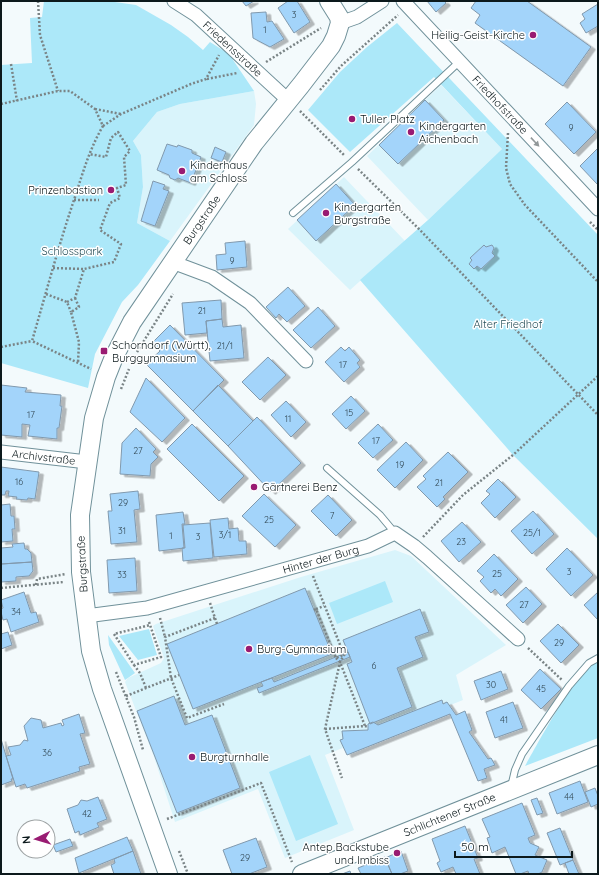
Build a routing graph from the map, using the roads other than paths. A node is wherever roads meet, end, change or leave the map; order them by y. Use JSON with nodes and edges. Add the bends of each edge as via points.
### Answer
{"nodes":[{"id":1,"x":174,"y":1,"type":"edge"},
{"id":2,"x":329,"y":1,"type":"edge"},
{"id":3,"x":382,"y":1,"type":"edge"},
{"id":4,"x":405,"y":4,"type":"edge"},
{"id":5,"x":339,"y":20,"type":"junction"},
{"id":6,"x":459,"y":62,"type":"junction"},
{"id":7,"x":288,"y":100,"type":"junction"},
{"id":8,"x":598,"y":209,"type":"edge"},
{"id":9,"x":293,"y":213,"type":"dead end"},
{"id":10,"x":172,"y":262,"type":"junction"},
{"id":11,"x":306,"y":361,"type":"dead end"},
{"id":12,"x":1,"y":452,"type":"edge"},
{"id":13,"x":87,"y":462,"type":"junction"},
{"id":14,"x":327,"y":468,"type":"dead end"},
{"id":15,"x":394,"y":533,"type":"junction"},
{"id":16,"x":86,"y":616,"type":"junction"},
{"id":17,"x":518,"y":639,"type":"road end"},
{"id":18,"x":598,"y":658,"type":"edge"},
{"id":19,"x":598,"y":755,"type":"edge"},
{"id":20,"x":511,"y":789,"type":"junction"},
{"id":21,"x":298,"y":870,"type":"edge"},
{"id":22,"x":168,"y":874,"type":"edge"}],
"edges":[{"from":1,"to":7,"type":"street","name":"Friedensstraße","via":[[196,15]]},
{"from":2,"to":5,"type":"main road"},
{"from":3,"to":5,"type":"street","via":[[357,16]]},
{"from":4,"to":6,"type":"street","name":"Friedhofstraße"},
{"from":5,"to":7,"type":"main road","name":"Burgstraße","via":[[331,46]]},
{"from":6,"to":8,"type":"street","name":"Friedhofstraße","one_way":true},
{"from":6,"to":9,"type":"lane"},
{"from":7,"to":10,"type":"main road","name":"Burgstraße","via":[[254,143]]},
{"from":10,"to":11,"type":"street","via":[[212,278],[250,303]]},
{"from":10,"to":13,"type":"main road","name":"Burgstraße","via":[[132,322],[114,357],[94,418]]},
{"from":12,"to":13,"type":"street","name":"Archivstraße"},
{"from":13,"to":16,"type":"main road","name":"Burgstraße","via":[[80,515],[81,572]]},
{"from":14,"to":15,"type":"lane","via":[[380,515]]},
{"from":15,"to":16,"type":"street","name":"Hinter der Burg","via":[[368,546],[147,608]]},
{"from":15,"to":17,"type":"street","via":[[414,546]]},
{"from":16,"to":22,"type":"main road","name":"Burgstraße","via":[[91,651],[102,689]]},
{"from":18,"to":20,"type":"lane","via":[[589,663],[569,686],[522,754]]},
{"from":19,"to":20,"type":"main road","name":"Schlichtener Straße"},
{"from":20,"to":21,"type":"main road","name":"Schlichtener Straße"}]}
